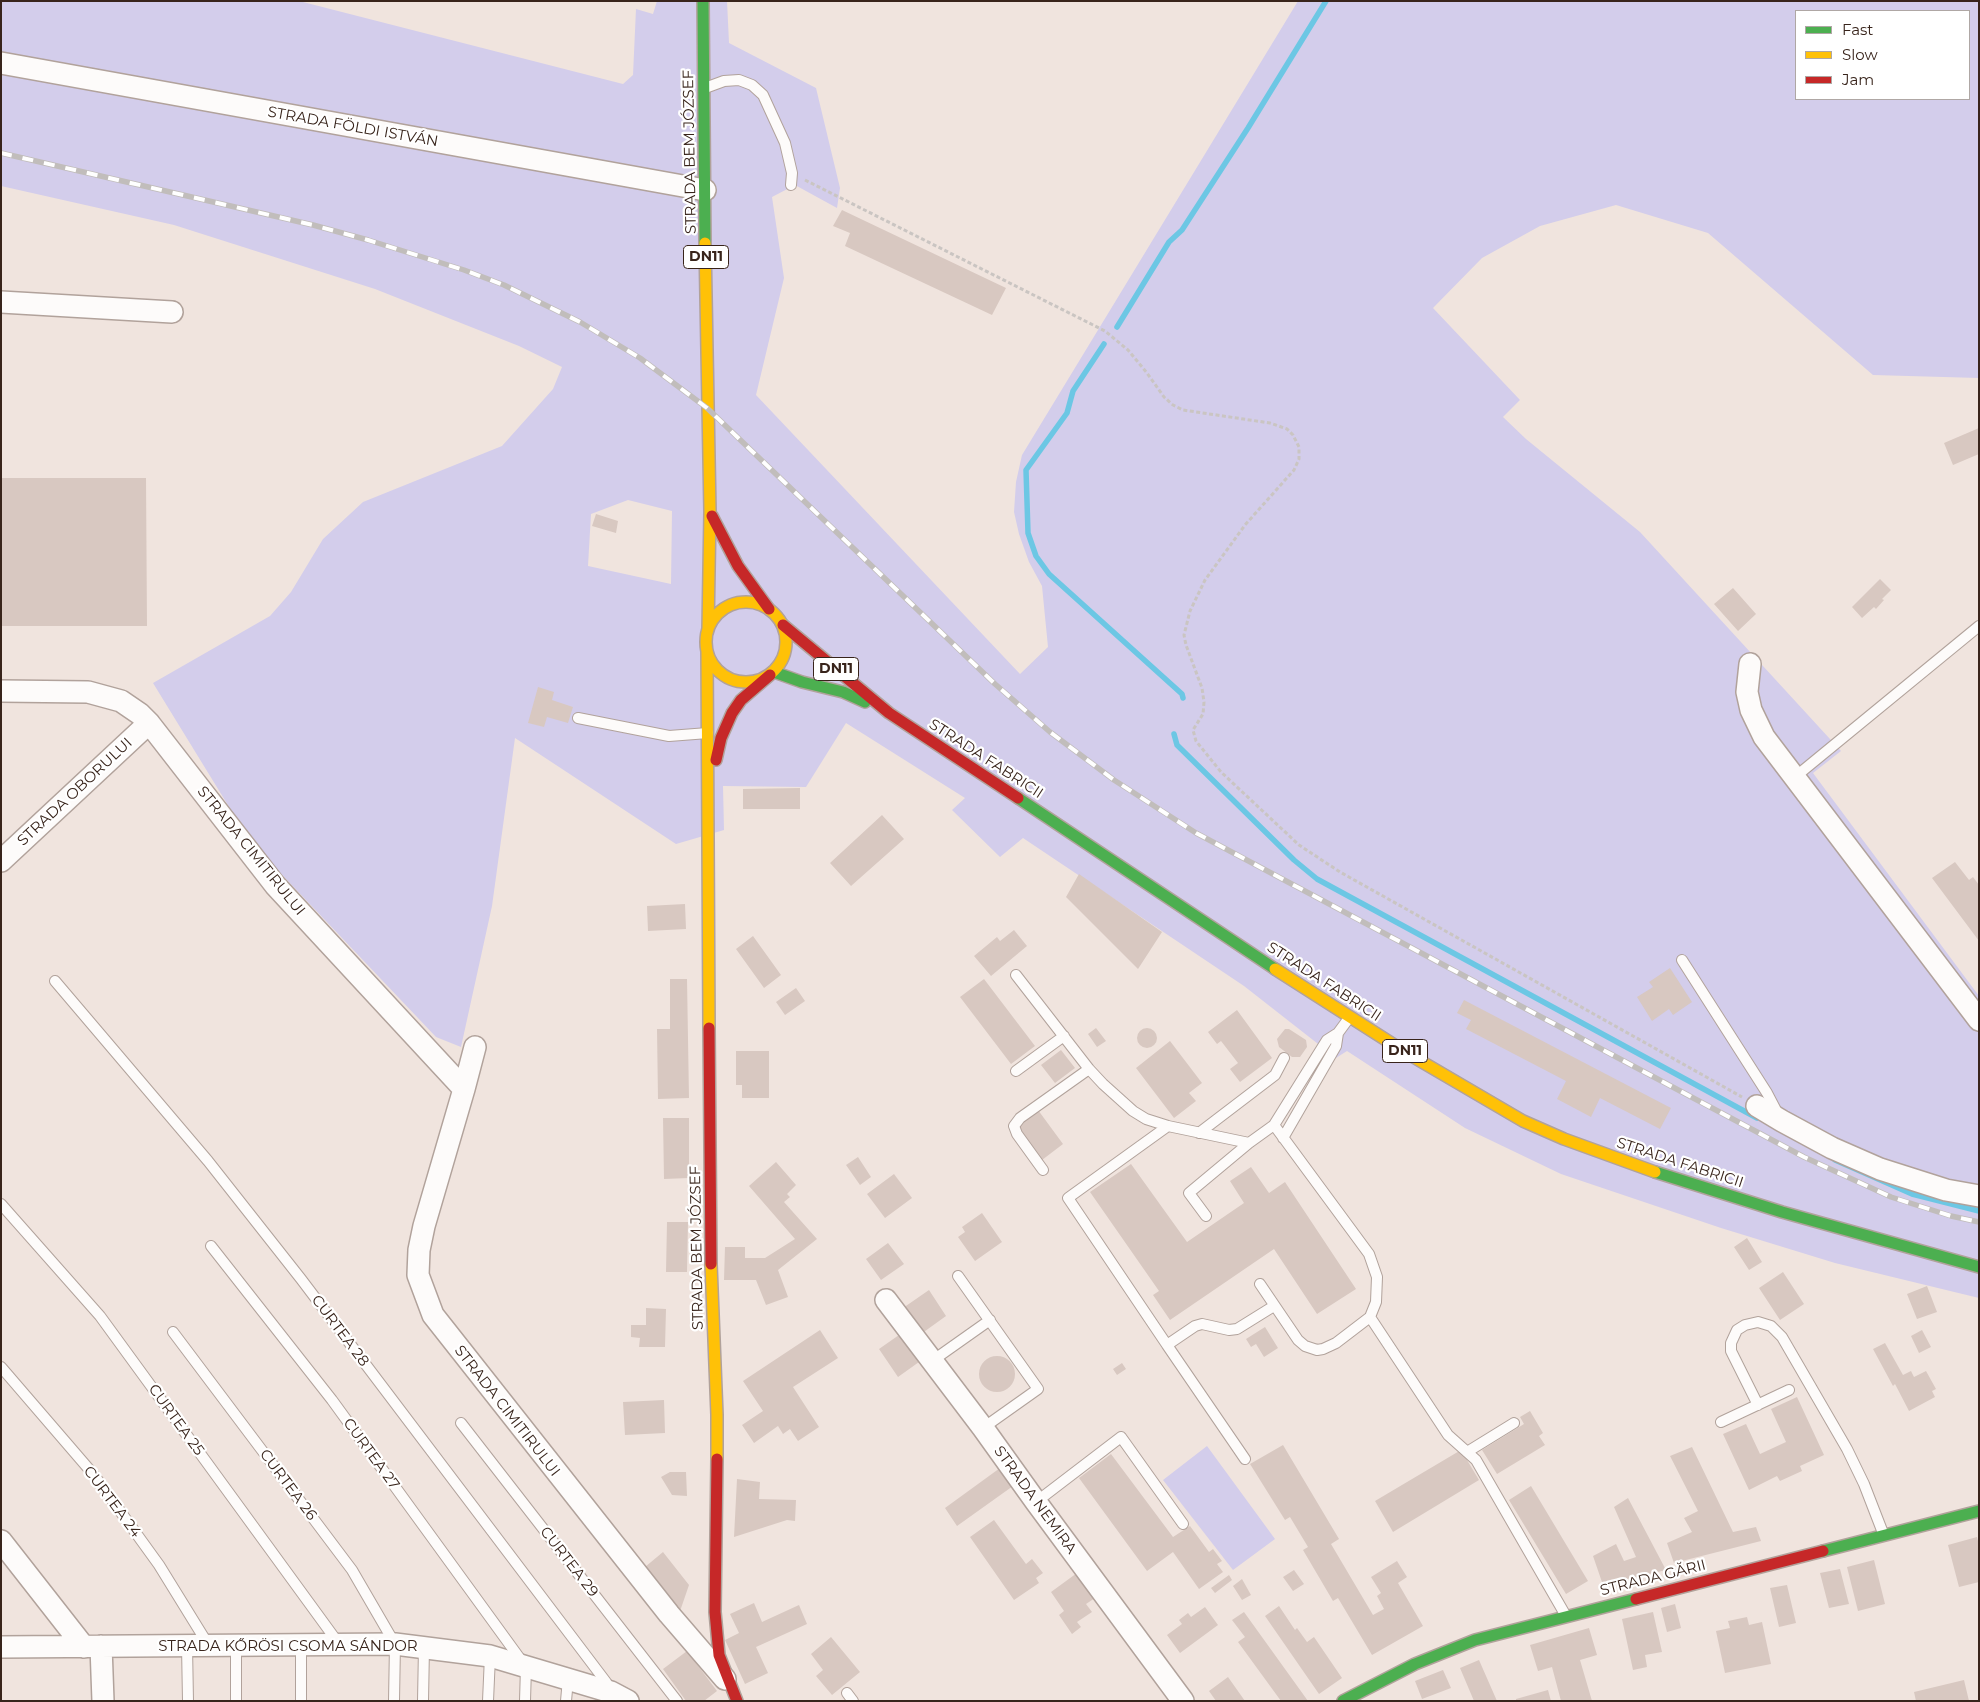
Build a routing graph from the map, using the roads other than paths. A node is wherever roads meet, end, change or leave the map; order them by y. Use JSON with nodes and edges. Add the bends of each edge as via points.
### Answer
{"nodes":[{"id":1,"x":703,"y":1,"type":"edge"},
{"id":2,"x":1,"y":64,"type":"edge"},
{"id":3,"x":704,"y":88,"type":"junction"},
{"id":4,"x":791,"y":185,"type":"dead end"},
{"id":5,"x":705,"y":190,"type":"junction"},
{"id":6,"x":1,"y":302,"type":"edge"},
{"id":7,"x":172,"y":312,"type":"dead end"},
{"id":8,"x":710,"y":512,"type":"junction"},
{"id":9,"x":769,"y":609,"type":"junction"},
{"id":10,"x":783,"y":625,"type":"junction"},
{"id":11,"x":1979,"y":626,"type":"edge"},
{"id":12,"x":708,"y":629,"type":"junction"},
{"id":13,"x":707,"y":650,"type":"junction"},
{"id":14,"x":1750,"y":664,"type":"dead end"},
{"id":15,"x":772,"y":674,"type":"junction"},
{"id":16,"x":1,"y":691,"type":"edge"},
{"id":17,"x":889,"y":713,"type":"junction"},
{"id":18,"x":578,"y":718,"type":"dead end"},
{"id":19,"x":149,"y":723,"type":"junction"},
{"id":20,"x":708,"y":733,"type":"junction"},
{"id":21,"x":1795,"y":777,"type":"junction"},
{"id":22,"x":709,"y":790,"type":"junction"},
{"id":23,"x":1,"y":861,"type":"edge"},
{"id":24,"x":1682,"y":960,"type":"dead end"},
{"id":25,"x":1016,"y":975,"type":"dead end"},
{"id":26,"x":55,"y":981,"type":"dead end"},
{"id":27,"x":1350,"y":1017,"type":"junction"},
{"id":28,"x":1979,"y":1020,"type":"edge"},
{"id":29,"x":1338,"y":1034,"type":"junction"},
{"id":30,"x":1064,"y":1036,"type":"junction"},
{"id":31,"x":475,"y":1047,"type":"dead end"},
{"id":32,"x":1284,"y":1058,"type":"dead end"},
{"id":33,"x":1089,"y":1068,"type":"junction"},
{"id":34,"x":1016,"y":1071,"type":"dead end"},
{"id":35,"x":464,"y":1089,"type":"junction"},
{"id":36,"x":1757,"y":1106,"type":"road end"},
{"id":37,"x":1782,"y":1121,"type":"junction"},
{"id":38,"x":1274,"y":1125,"type":"junction"},
{"id":39,"x":1168,"y":1126,"type":"junction"},
{"id":40,"x":1199,"y":1133,"type":"junction"},
{"id":41,"x":1284,"y":1138,"type":"junction"},
{"id":42,"x":1250,"y":1143,"type":"junction"},
{"id":43,"x":1044,"y":1170,"type":"dead end"},
{"id":44,"x":1979,"y":1196,"type":"edge"},
{"id":45,"x":1,"y":1204,"type":"edge"},
{"id":46,"x":1206,"y":1216,"type":"dead end"},
{"id":47,"x":211,"y":1246,"type":"dead end"},
{"id":48,"x":1979,"y":1267,"type":"edge"},
{"id":49,"x":958,"y":1276,"type":"dead end"},
{"id":50,"x":1260,"y":1284,"type":"dead end"},
{"id":51,"x":886,"y":1300,"type":"dead end"},
{"id":52,"x":1274,"y":1306,"type":"junction"},
{"id":53,"x":1370,"y":1317,"type":"junction"},
{"id":54,"x":990,"y":1320,"type":"junction"},
{"id":55,"x":173,"y":1332,"type":"dead end"},
{"id":56,"x":1168,"y":1345,"type":"junction"},
{"id":57,"x":932,"y":1361,"type":"junction"},
{"id":58,"x":1,"y":1367,"type":"edge"},
{"id":59,"x":1790,"y":1390,"type":"dead end"},
{"id":60,"x":1758,"y":1405,"type":"junction"},
{"id":61,"x":1721,"y":1422,"type":"dead end"},
{"id":62,"x":461,"y":1423,"type":"dead end"},
{"id":63,"x":1514,"y":1423,"type":"dead end"},
{"id":64,"x":983,"y":1428,"type":"junction"},
{"id":65,"x":1467,"y":1452,"type":"junction"},
{"id":66,"x":1245,"y":1459,"type":"dead end"},
{"id":67,"x":1036,"y":1502,"type":"junction"},
{"id":68,"x":1979,"y":1511,"type":"edge"},
{"id":69,"x":1182,"y":1524,"type":"dead end"},
{"id":70,"x":1884,"y":1534,"type":"junction"},
{"id":71,"x":1,"y":1541,"type":"edge"},
{"id":72,"x":1566,"y":1616,"type":"junction"},
{"id":73,"x":301,"y":1644,"type":"junction"},
{"id":74,"x":339,"y":1644,"type":"junction"},
{"id":75,"x":395,"y":1644,"type":"junction"},
{"id":76,"x":187,"y":1646,"type":"junction"},
{"id":77,"x":236,"y":1646,"type":"junction"},
{"id":78,"x":1,"y":1647,"type":"edge"},
{"id":79,"x":92,"y":1647,"type":"junction"},
{"id":80,"x":210,"y":1647,"type":"junction"},
{"id":81,"x":424,"y":1647,"type":"junction"},
{"id":82,"x":490,"y":1656,"type":"junction"},
{"id":83,"x":526,"y":1667,"type":"junction"},
{"id":84,"x":568,"y":1679,"type":"junction"},
{"id":85,"x":734,"y":1694,"type":"edge"},
{"id":86,"x":616,"y":1698,"type":"edge"},
{"id":87,"x":103,"y":1701,"type":"edge"},
{"id":88,"x":188,"y":1701,"type":"edge"},
{"id":89,"x":236,"y":1701,"type":"edge"},
{"id":90,"x":301,"y":1701,"type":"edge"},
{"id":91,"x":394,"y":1701,"type":"edge"},
{"id":92,"x":423,"y":1701,"type":"edge"},
{"id":93,"x":488,"y":1701,"type":"edge"},
{"id":94,"x":525,"y":1701,"type":"edge"},
{"id":95,"x":566,"y":1701,"type":"edge"},
{"id":96,"x":677,"y":1701,"type":"edge"},
{"id":97,"x":1183,"y":1701,"type":"edge"},
{"id":98,"x":1343,"y":1701,"type":"edge"}],
"edges":[{"from":1,"to":3,"type":"main road","name":"STRADA BEM JÓZSEF","number":"DN11"},
{"from":2,"to":5,"type":"street","name":"STRADA FÖLDI ISTVÁN"},
{"from":3,"to":4,"type":"lane","via":[[739,80],[752,85],[763,95],[785,143],[792,173]]},
{"from":3,"to":5,"type":"main road","name":"STRADA BEM JÓZSEF","number":"DN11"},
{"from":5,"to":8,"type":"main road","name":"STRADA BEM JÓZSEF","number":"DN11"},
{"from":6,"to":7,"type":"street"},
{"from":8,"to":9,"type":"main road","name":"STRADA BEM JÓZSEF","number":"DN11","via":[[738,566]]},
{"from":8,"to":12,"type":"main road","name":"STRADA BEM JÓZSEF","number":"DN11"},
{"from":9,"to":10,"type":"main road","number":"DN11"},
{"from":9,"to":12,"type":"main road","via":[[746,602],[734,604],[723,609]]},
{"from":10,"to":15,"type":"main road","via":[[785,652]]},
{"from":10,"to":17,"type":"main road","name":"STRADA FABRICII","number":"DN11"},
{"from":11,"to":21,"type":"lane"},
{"from":12,"to":13,"type":"main road","number":"DN11"},
{"from":13,"to":15,"type":"main road","via":[[711,661],[727,678],[750,682]]},
{"from":13,"to":20,"type":"main road","name":"STRADA BEM JÓZSEF"},
{"from":14,"to":21,"type":"street","via":[[1747,692],[1750,710],[1764,737]]},
{"from":15,"to":17,"type":"main road","name":"STRADA FABRICII","number":"DN11","via":[[843,692]]},
{"from":15,"to":22,"type":"main road","name":"STRADA BEM JÓZSEF","via":[[742,700],[732,714],[721,738]]},
{"from":16,"to":19,"type":"street","name":"STRADA CIMITIRULUI","via":[[88,692],[108,696],[132,708]]},
{"from":17,"to":27,"type":"main road","name":"STRADA FABRICII","number":"DN11"},
{"from":18,"to":20,"type":"lane","via":[[669,736]]},
{"from":19,"to":23,"type":"street","name":"STRADA OBORULUI"},
{"from":19,"to":35,"type":"street","name":"STRADA CIMITIRULUI","via":[[275,885]]},
{"from":20,"to":22,"type":"main road","name":"STRADA BEM JÓZSEF"},
{"from":21,"to":28,"type":"street"},
{"from":22,"to":85,"type":"main road","name":"STRADA BEM JÓZSEF","via":[[711,1287],[717,1415],[715,1612],[719,1655]]},
{"from":24,"to":37,"type":"lane"},
{"from":25,"to":30,"type":"lane"},
{"from":26,"to":86,"type":"lane","name":"CURTEA 28","via":[[249,1212]]},
{"from":27,"to":29,"type":"lane"},
{"from":27,"to":48,"type":"main road","name":"STRADA FABRICII","number":"DN11","via":[[1489,1102],[1564,1139],[1629,1164],[1764,1206]]},
{"from":29,"to":38,"type":"lane","via":[[1327,1040]]},
{"from":29,"to":41,"type":"lane","via":[[1336,1046]]},
{"from":30,"to":33,"type":"lane"},
{"from":30,"to":34,"type":"lane"},
{"from":31,"to":35,"type":"street","name":"STRADA CIMITIRULUI"},
{"from":32,"to":40,"type":"lane","via":[[1275,1075]]},
{"from":33,"to":39,"type":"lane","via":[[1133,1110],[1146,1119]]},
{"from":33,"to":43,"type":"lane","via":[[1020,1118],[1014,1126]]},
{"from":35,"to":85,"type":"street","name":"STRADA CIMITIRULUI","via":[[419,1250],[418,1275],[433,1315]]},
{"from":36,"to":37,"type":"street"},
{"from":37,"to":44,"type":"street","via":[[1880,1169],[1946,1190]]},
{"from":38,"to":41,"type":"lane"},
{"from":38,"to":42,"type":"lane"},
{"from":39,"to":40,"type":"lane"},
{"from":39,"to":56,"type":"lane","via":[[1068,1198]]},
{"from":40,"to":42,"type":"lane"},
{"from":41,"to":53,"type":"lane","via":[[1369,1254],[1378,1292]]},
{"from":42,"to":46,"type":"lane","via":[[1189,1193]]},
{"from":45,"to":74,"type":"lane","name":"CURTEA 25","via":[[100,1316]]},
{"from":47,"to":83,"type":"lane","name":"CURTEA 27","via":[[332,1400]]},
{"from":49,"to":54,"type":"lane"},
{"from":50,"to":52,"type":"lane"},
{"from":51,"to":57,"type":"street","name":"STRADA NEMIRA"},
{"from":52,"to":53,"type":"lane","via":[[1298,1340],[1317,1350],[1336,1343]]},
{"from":52,"to":56,"type":"lane","via":[[1237,1329],[1209,1324],[1195,1326]]},
{"from":53,"to":65,"type":"lane","via":[[1448,1435]]},
{"from":54,"to":57,"type":"lane"},
{"from":54,"to":64,"type":"lane","via":[[1038,1389]]},
{"from":55,"to":75,"type":"lane","name":"CURTEA 26","via":[[352,1570]]},
{"from":56,"to":66,"type":"lane"},
{"from":57,"to":64,"type":"street","name":"STRADA NEMIRA"},
{"from":58,"to":80,"type":"lane","name":"CURTEA 24","via":[[94,1475],[159,1565]]},
{"from":59,"to":60,"type":"lane"},
{"from":60,"to":61,"type":"lane"},
{"from":60,"to":70,"type":"lane","via":[[1731,1351],[1731,1343],[1737,1330],[1758,1322],[1771,1326],[1782,1337],[1846,1449]]},
{"from":62,"to":96,"type":"lane","name":"CURTEA 29"},
{"from":63,"to":65,"type":"lane"},
{"from":64,"to":67,"type":"street","name":"STRADA NEMIRA"},
{"from":65,"to":72,"type":"lane","via":[[1476,1460]]},
{"from":67,"to":69,"type":"lane","via":[[1121,1437]]},
{"from":67,"to":97,"type":"street","name":"STRADA NEMIRA"},
{"from":68,"to":70,"type":"main road","name":"STRADA GĂRII"},
{"from":70,"to":72,"type":"main road","name":"STRADA GĂRII"},
{"from":71,"to":79,"type":"street"},
{"from":72,"to":98,"type":"main road","name":"STRADA GĂRII","via":[[1453,1648]]},
{"from":73,"to":74,"type":"street","name":"STRADA KŐRÖSI CSOMA SÁNDOR"},
{"from":73,"to":77,"type":"street","name":"STRADA KŐRÖSI CSOMA SÁNDOR"},
{"from":73,"to":90,"type":"lane"},
{"from":74,"to":75,"type":"street","name":"STRADA KŐRÖSI CSOMA SÁNDOR"},
{"from":75,"to":81,"type":"street","name":"STRADA KŐRÖSI CSOMA SÁNDOR"},
{"from":75,"to":91,"type":"lane"},
{"from":76,"to":79,"type":"street","name":"STRADA KŐRÖSI CSOMA SÁNDOR"},
{"from":76,"to":80,"type":"street","name":"STRADA KŐRÖSI CSOMA SÁNDOR"},
{"from":76,"to":88,"type":"lane"},
{"from":77,"to":80,"type":"street","name":"STRADA KŐRÖSI CSOMA SÁNDOR"},
{"from":77,"to":89,"type":"lane"},
{"from":78,"to":79,"type":"street","name":"STRADA KŐRÖSI CSOMA SÁNDOR"},
{"from":79,"to":87,"type":"street"},
{"from":81,"to":82,"type":"street","name":"STRADA KŐRÖSI CSOMA SÁNDOR"},
{"from":81,"to":92,"type":"lane"},
{"from":82,"to":83,"type":"street","name":"STRADA KŐRÖSI CSOMA SÁNDOR"},
{"from":82,"to":93,"type":"lane"},
{"from":83,"to":84,"type":"street","name":"STRADA KŐRÖSI CSOMA SÁNDOR"},
{"from":83,"to":94,"type":"lane"},
{"from":84,"to":86,"type":"street","name":"STRADA KŐRÖSI CSOMA SÁNDOR"},
{"from":84,"to":95,"type":"lane"}]}
